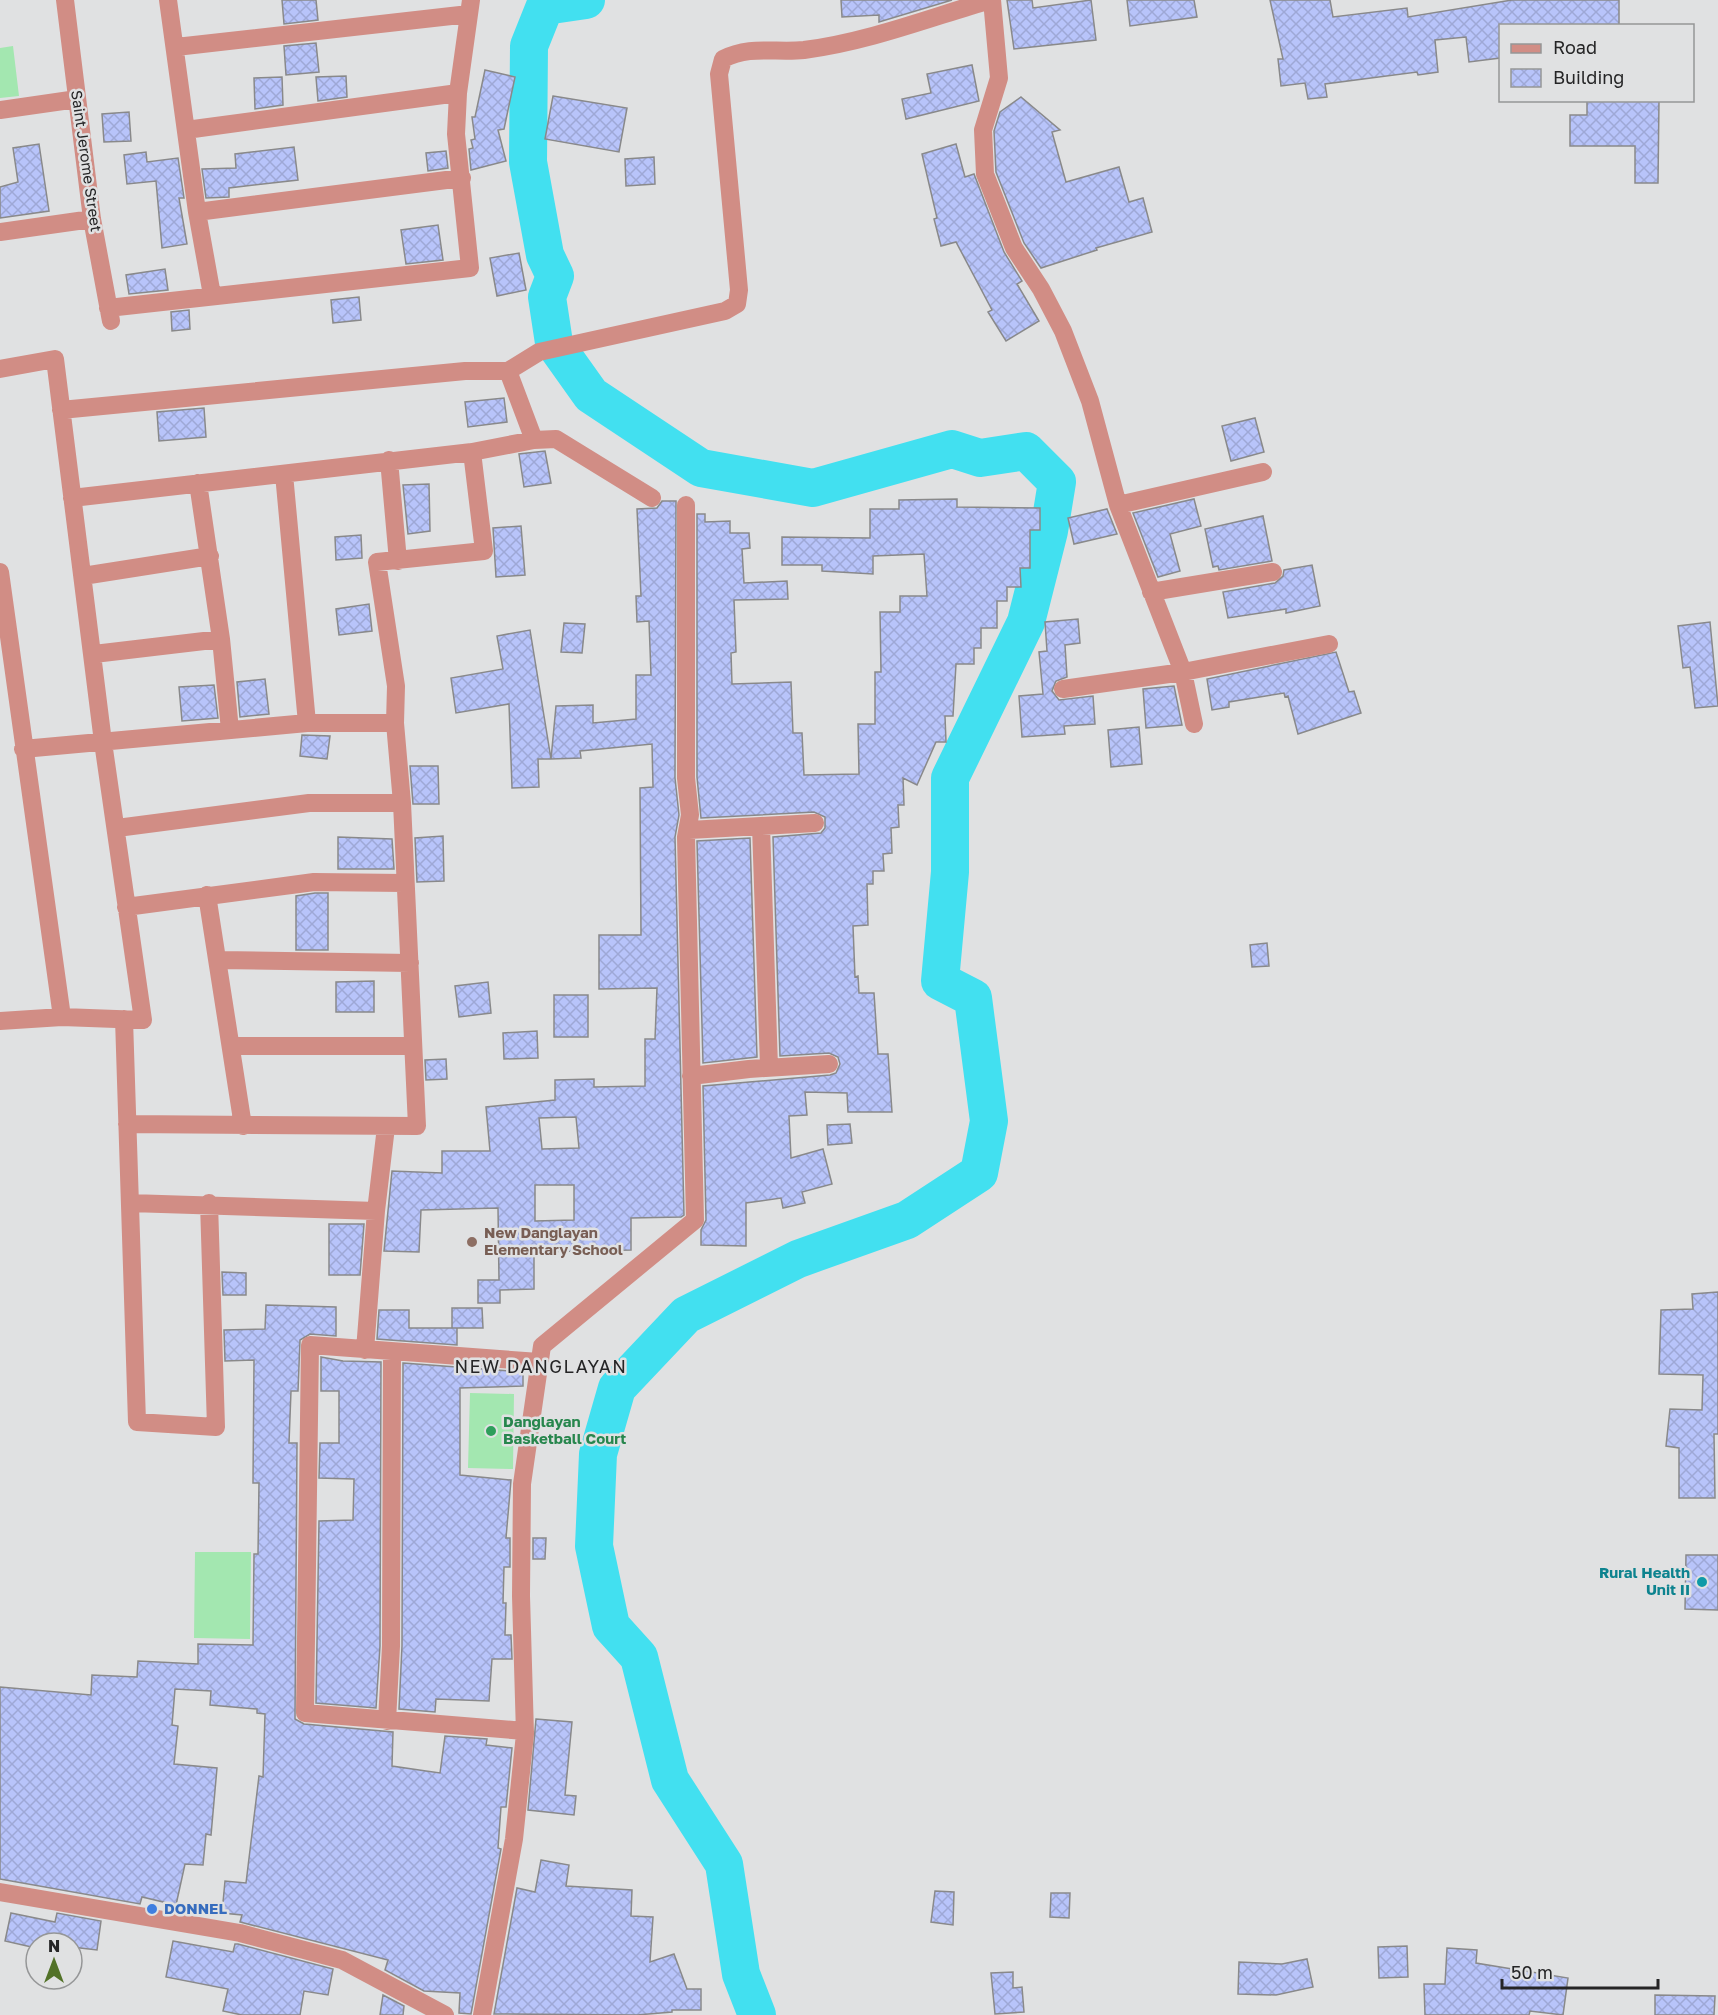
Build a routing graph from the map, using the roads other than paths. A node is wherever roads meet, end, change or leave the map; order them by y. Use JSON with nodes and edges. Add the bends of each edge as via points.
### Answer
{"nodes":[{"id":1,"x":65,"y":0,"type":"edge"},
{"id":2,"x":168,"y":0,"type":"edge"},
{"id":3,"x":991,"y":0,"type":"edge"},
{"id":4,"x":470,"y":7,"type":"edge"},
{"id":5,"x":176,"y":47,"type":"junction"},
{"id":6,"x":458,"y":93,"type":"junction"},
{"id":7,"x":77,"y":99,"type":"junction"},
{"id":8,"x":0,"y":110,"type":"edge"},
{"id":9,"x":186,"y":130,"type":"junction"},
{"id":10,"x":462,"y":178,"type":"junction"},
{"id":11,"x":197,"y":212,"type":"junction"},
{"id":12,"x":92,"y":219,"type":"junction"},
{"id":13,"x":0,"y":232,"type":"edge"},
{"id":14,"x":212,"y":295,"type":"junction"},
{"id":15,"x":0,"y":369,"type":"edge"},
{"id":16,"x":508,"y":371,"type":"junction"},
{"id":17,"x":61,"y":410,"type":"junction"},
{"id":18,"x":534,"y":440,"type":"junction"},
{"id":19,"x":472,"y":452,"type":"junction"},
{"id":20,"x":389,"y":459,"type":"junction"},
{"id":21,"x":1263,"y":472,"type":"dead end"},
{"id":22,"x":284,"y":474,"type":"junction"},
{"id":23,"x":198,"y":483,"type":"junction"},
{"id":24,"x":72,"y":498,"type":"junction"},
{"id":25,"x":652,"y":498,"type":"dead end"},
{"id":26,"x":686,"y":505,"type":"dead end"},
{"id":27,"x":1118,"y":505,"type":"junction"},
{"id":28,"x":210,"y":556,"type":"junction"},
{"id":29,"x":398,"y":561,"type":"junction"},
{"id":30,"x":0,"y":572,"type":"edge"},
{"id":31,"x":1273,"y":572,"type":"dead end"},
{"id":32,"x":83,"y":576,"type":"junction"},
{"id":33,"x":1151,"y":592,"type":"junction"},
{"id":34,"x":221,"y":639,"type":"junction"},
{"id":35,"x":1329,"y":644,"type":"dead end"},
{"id":36,"x":94,"y":654,"type":"junction"},
{"id":37,"x":1183,"y":672,"type":"junction"},
{"id":38,"x":1063,"y":689,"type":"dead end"},
{"id":39,"x":307,"y":723,"type":"junction"},
{"id":40,"x":395,"y":723,"type":"junction"},
{"id":41,"x":1194,"y":724,"type":"dead end"},
{"id":42,"x":230,"y":730,"type":"junction"},
{"id":43,"x":103,"y":742,"type":"junction"},
{"id":44,"x":23,"y":750,"type":"junction"},
{"id":45,"x":402,"y":802,"type":"junction"},
{"id":46,"x":815,"y":823,"type":"dead end"},
{"id":47,"x":761,"y":826,"type":"junction"},
{"id":48,"x":117,"y":828,"type":"junction"},
{"id":49,"x":689,"y":830,"type":"junction"},
{"id":50,"x":405,"y":883,"type":"junction"},
{"id":51,"x":207,"y":896,"type":"junction"},
{"id":52,"x":126,"y":906,"type":"junction"},
{"id":53,"x":218,"y":960,"type":"junction"},
{"id":54,"x":410,"y":963,"type":"junction"},
{"id":55,"x":62,"y":1017,"type":"junction"},
{"id":56,"x":124,"y":1019,"type":"junction"},
{"id":57,"x":0,"y":1021,"type":"edge"},
{"id":58,"x":231,"y":1046,"type":"junction"},
{"id":59,"x":413,"y":1046,"type":"junction"},
{"id":60,"x":829,"y":1064,"type":"dead end"},
{"id":61,"x":769,"y":1067,"type":"junction"},
{"id":62,"x":691,"y":1076,"type":"junction"},
{"id":63,"x":128,"y":1124,"type":"junction"},
{"id":64,"x":243,"y":1126,"type":"junction"},
{"id":65,"x":386,"y":1127,"type":"junction"},
{"id":66,"x":130,"y":1203,"type":"junction"},
{"id":67,"x":209,"y":1203,"type":"junction"},
{"id":68,"x":376,"y":1211,"type":"junction"},
{"id":69,"x":365,"y":1350,"type":"junction"},
{"id":70,"x":392,"y":1352,"type":"junction"},
{"id":71,"x":539,"y":1362,"type":"junction"},
{"id":72,"x":387,"y":1721,"type":"junction"},
{"id":73,"x":525,"y":1731,"type":"junction"},
{"id":74,"x":0,"y":1892,"type":"edge"},
{"id":75,"x":445,"y":2015,"type":"edge"},
{"id":76,"x":482,"y":2015,"type":"edge"}],
"edges":[{"from":1,"to":7,"type":"street","name":"Saint Jerome Street"},
{"from":2,"to":5,"type":"street"},
{"from":3,"to":16,"type":"street","via":[[864,38],[803,50],[738,51],[723,59],[718,74],[739,290],[737,304],[725,311],[539,352]]},
{"from":3,"to":27,"type":"street","via":[[999,78],[983,130],[986,174],[1014,248],[1062,331],[1090,401]]},
{"from":4,"to":5,"type":"street"},
{"from":4,"to":6,"type":"street"},
{"from":5,"to":9,"type":"street"},
{"from":6,"to":9,"type":"street"},
{"from":6,"to":10,"type":"street","via":[[456,134]]},
{"from":7,"to":8,"type":"street"},
{"from":7,"to":12,"type":"street","name":"Saint Jerome Street"},
{"from":9,"to":11,"type":"street"},
{"from":10,"to":11,"type":"street"},
{"from":10,"to":14,"type":"street","via":[[470,268]]},
{"from":11,"to":14,"type":"street"},
{"from":12,"to":13,"type":"street"},
{"from":12,"to":14,"type":"street","name":"Saint Jerome Street","via":[[110,315]]},
{"from":15,"to":17,"type":"street","via":[[56,359]]},
{"from":16,"to":17,"type":"street","via":[[465,371]]},
{"from":16,"to":18,"type":"street"},
{"from":17,"to":24,"type":"street"},
{"from":18,"to":19,"type":"street"},
{"from":18,"to":25,"type":"street","via":[[556,439]]},
{"from":19,"to":20,"type":"street"},
{"from":19,"to":29,"type":"street","via":[[484,551]]},
{"from":20,"to":22,"type":"street"},
{"from":20,"to":29,"type":"street"},
{"from":21,"to":27,"type":"street"},
{"from":22,"to":23,"type":"street"},
{"from":22,"to":39,"type":"street"},
{"from":23,"to":24,"type":"street"},
{"from":23,"to":28,"type":"street"},
{"from":24,"to":32,"type":"street"},
{"from":26,"to":49,"type":"street"},
{"from":27,"to":33,"type":"street"},
{"from":28,"to":32,"type":"street"},
{"from":28,"to":34,"type":"street"},
{"from":29,"to":40,"type":"street","via":[[377,562],[396,686]]},
{"from":30,"to":44,"type":"street"},
{"from":31,"to":33,"type":"street"},
{"from":32,"to":36,"type":"street"},
{"from":33,"to":37,"type":"street"},
{"from":34,"to":36,"type":"street"},
{"from":34,"to":42,"type":"street"},
{"from":35,"to":37,"type":"street"},
{"from":36,"to":43,"type":"street"},
{"from":37,"to":38,"type":"street"},
{"from":37,"to":41,"type":"street"},
{"from":39,"to":40,"type":"street"},
{"from":39,"to":42,"type":"street"},
{"from":40,"to":45,"type":"street"},
{"from":42,"to":43,"type":"street"},
{"from":43,"to":44,"type":"street"},
{"from":43,"to":48,"type":"street"},
{"from":44,"to":55,"type":"street"},
{"from":45,"to":48,"type":"street","via":[[309,802]]},
{"from":45,"to":50,"type":"street"},
{"from":46,"to":47,"type":"street"},
{"from":47,"to":49,"type":"street"},
{"from":47,"to":61,"type":"street"},
{"from":48,"to":52,"type":"street"},
{"from":49,"to":62,"type":"street","via":[[686,837]]},
{"from":50,"to":51,"type":"street","via":[[314,882]]},
{"from":50,"to":54,"type":"street"},
{"from":51,"to":52,"type":"street"},
{"from":51,"to":53,"type":"street"},
{"from":52,"to":56,"type":"street","via":[[143,1020]]},
{"from":53,"to":54,"type":"street"},
{"from":53,"to":58,"type":"street"},
{"from":54,"to":59,"type":"street"},
{"from":55,"to":56,"type":"street"},
{"from":55,"to":57,"type":"street"},
{"from":56,"to":63,"type":"street"},
{"from":58,"to":59,"type":"street"},
{"from":58,"to":64,"type":"street"},
{"from":59,"to":65,"type":"street","via":[[417,1126]]},
{"from":60,"to":61,"type":"street"},
{"from":61,"to":62,"type":"street"},
{"from":62,"to":71,"type":"street","via":[[695,1220],[542,1346]]},
{"from":63,"to":64,"type":"street"},
{"from":63,"to":66,"type":"street"},
{"from":64,"to":65,"type":"street"},
{"from":65,"to":68,"type":"street"},
{"from":66,"to":67,"type":"street"},
{"from":66,"to":67,"type":"street","via":[[137,1422],[216,1427]]},
{"from":67,"to":68,"type":"street"},
{"from":68,"to":69,"type":"street"},
{"from":69,"to":70,"type":"street"},
{"from":69,"to":72,"type":"street","via":[[310,1345],[305,1713]]},
{"from":70,"to":71,"type":"street"},
{"from":70,"to":72,"type":"street"},
{"from":71,"to":73,"type":"street","via":[[522,1484]]},
{"from":72,"to":73,"type":"street"},
{"from":73,"to":76,"type":"street","via":[[514,1839]]},
{"from":74,"to":75,"type":"street","via":[[240,1934],[342,1960]]}]}
